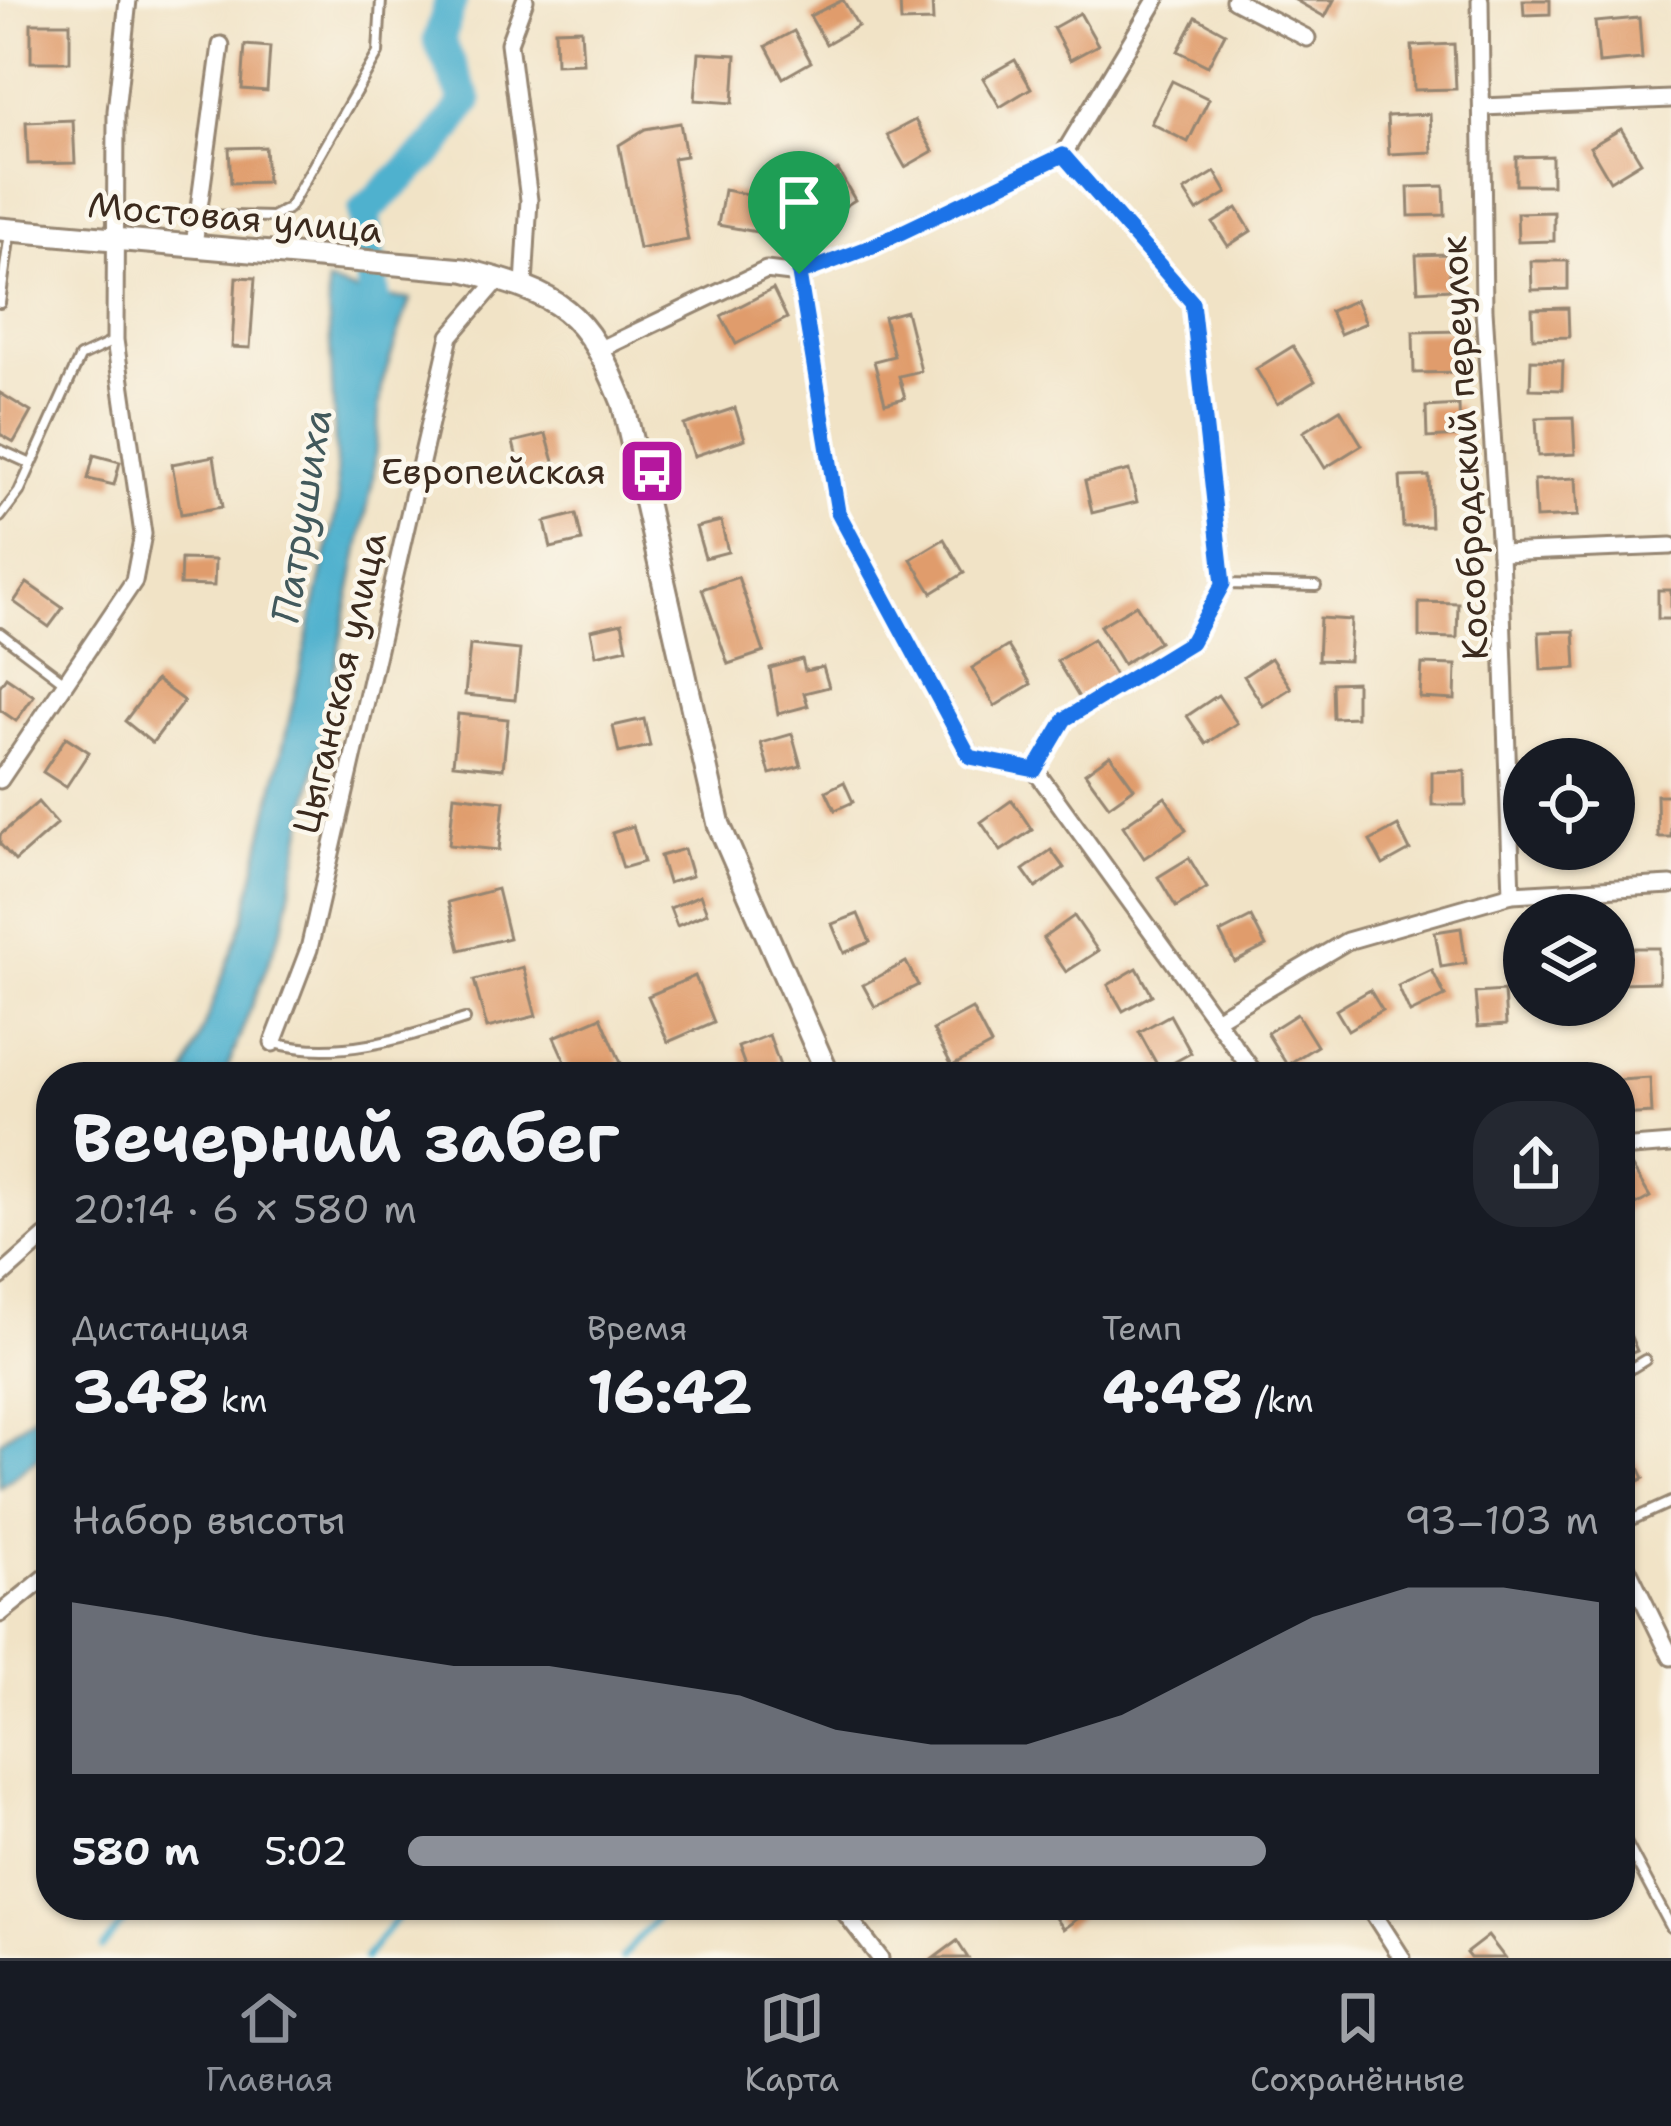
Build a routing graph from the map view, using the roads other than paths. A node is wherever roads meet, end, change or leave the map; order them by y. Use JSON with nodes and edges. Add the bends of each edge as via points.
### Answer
{"nodes":[{"id":1,"x":128,"y":0,"type":"edge"},
{"id":2,"x":381,"y":0,"type":"edge"},
{"id":3,"x":525,"y":0,"type":"edge"},
{"id":4,"x":1156,"y":0,"type":"edge"},
{"id":5,"x":1234,"y":0,"type":"edge"},
{"id":6,"x":1480,"y":0,"type":"edge"},
{"id":7,"x":1306,"y":38,"type":"dead end"},
{"id":8,"x":220,"y":45,"type":"dead end"},
{"id":9,"x":1671,"y":100,"type":"edge"},
{"id":10,"x":1483,"y":107,"type":"junction"},
{"id":11,"x":1063,"y":155,"type":"junction"},
{"id":12,"x":197,"y":215,"type":"junction"},
{"id":13,"x":5,"y":230,"type":"edge"},
{"id":14,"x":113,"y":242,"type":"junction"},
{"id":15,"x":194,"y":245,"type":"junction"},
{"id":16,"x":799,"y":274,"type":"junction"},
{"id":17,"x":499,"y":279,"type":"junction"},
{"id":18,"x":524,"y":285,"type":"junction"},
{"id":19,"x":0,"y":302,"type":"edge"},
{"id":20,"x":115,"y":340,"type":"junction"},
{"id":21,"x":601,"y":349,"type":"junction"},
{"id":22,"x":0,"y":450,"type":"edge"},
{"id":23,"x":31,"y":464,"type":"junction"},
{"id":24,"x":0,"y":517,"type":"edge"},
{"id":25,"x":1671,"y":546,"type":"edge"},
{"id":26,"x":1500,"y":553,"type":"junction"},
{"id":27,"x":1223,"y":584,"type":"junction"},
{"id":28,"x":1316,"y":586,"type":"dead end"},
{"id":29,"x":0,"y":633,"type":"edge"},
{"id":30,"x":68,"y":683,"type":"junction"},
{"id":31,"x":1035,"y":770,"type":"junction"},
{"id":32,"x":0,"y":780,"type":"edge"},
{"id":33,"x":1671,"y":885,"type":"edge"},
{"id":34,"x":1512,"y":894,"type":"joint"},
{"id":35,"x":1503,"y":897,"type":"edge"},
{"id":36,"x":465,"y":1018,"type":"dead end"},
{"id":37,"x":1217,"y":1018,"type":"junction"},
{"id":38,"x":273,"y":1043,"type":"joint"},
{"id":39,"x":821,"y":1062,"type":"edge"},
{"id":40,"x":1247,"y":1062,"type":"edge"},
{"id":41,"x":1671,"y":1144,"type":"edge"},
{"id":42,"x":1635,"y":1147,"type":"edge"},
{"id":43,"x":36,"y":1245,"type":"edge"},
{"id":44,"x":0,"y":1277,"type":"edge"},
{"id":45,"x":1645,"y":1360,"type":"dead end"},
{"id":46,"x":1635,"y":1366,"type":"edge"},
{"id":47,"x":1671,"y":1502,"type":"edge"},
{"id":48,"x":1635,"y":1518,"type":"edge"},
{"id":49,"x":1635,"y":1580,"type":"edge"},
{"id":50,"x":36,"y":1585,"type":"edge"},
{"id":51,"x":0,"y":1614,"type":"edge"},
{"id":52,"x":1666,"y":1636,"type":"edge"},
{"id":53,"x":1671,"y":1657,"type":"edge"},
{"id":54,"x":1635,"y":1859,"type":"edge"},
{"id":55,"x":851,"y":1920,"type":"edge"},
{"id":56,"x":1378,"y":1920,"type":"edge"},
{"id":57,"x":1671,"y":1927,"type":"edge"},
{"id":58,"x":880,"y":1958,"type":"edge"},
{"id":59,"x":1402,"y":1958,"type":"edge"}],
"edges":[{"from":1,"to":14,"type":"street"},
{"from":2,"to":12,"type":"lane","via":[[378,53],[289,208],[272,217]]},
{"from":3,"to":18,"type":"street","via":[[509,43],[529,200]]},
{"from":4,"to":11,"type":"street"},
{"from":5,"to":7,"type":"street"},
{"from":6,"to":10,"type":"street","name":"Кособродский переулок"},
{"from":8,"to":12,"type":"street"},
{"from":9,"to":10,"type":"street"},
{"from":10,"to":26,"type":"street","name":"Кособродский переулок","via":[[1484,310]]},
{"from":11,"to":16,"type":"street"},
{"from":11,"to":27,"type":"street","via":[[1192,302]]},
{"from":12,"to":15,"type":"street"},
{"from":13,"to":14,"type":"street","name":"Мостовая улица"},
{"from":13,"to":19,"type":"lane"},
{"from":14,"to":15,"type":"street","name":"Мостовая улица"},
{"from":14,"to":20,"type":"street"},
{"from":15,"to":17,"type":"street","name":"Мостовая улица"},
{"from":16,"to":21,"type":"street","via":[[766,270]]},
{"from":16,"to":31,"type":"street","via":[[838,512],[970,757]]},
{"from":17,"to":18,"type":"street","name":"Мостовая улица"},
{"from":17,"to":38,"type":"street","name":"Цыганская улица","via":[[450,336],[309,949]]},
{"from":18,"to":21,"type":"street","name":"Мостовая улица","via":[[568,308]]},
{"from":20,"to":23,"type":"lane","via":[[80,357]]},
{"from":20,"to":30,"type":"street","via":[[142,534],[134,581]]},
{"from":21,"to":39,"type":"street","via":[[641,475],[719,826]]},
{"from":22,"to":23,"type":"lane"},
{"from":23,"to":24,"type":"lane"},
{"from":25,"to":26,"type":"street"},
{"from":26,"to":34,"type":"street","name":"Кособродский переулок"},
{"from":27,"to":28,"type":"lane"},
{"from":27,"to":31,"type":"street","via":[[1191,642],[1065,719]]},
{"from":29,"to":30,"type":"lane"},
{"from":30,"to":32,"type":"street"},
{"from":31,"to":37,"type":"street"},
{"from":33,"to":34,"type":"street"},
{"from":35,"to":37,"type":"street","via":[[1347,940]]},
{"from":36,"to":38,"type":"lane","via":[[404,1041],[301,1050]]},
{"from":37,"to":40,"type":"street"},
{"from":41,"to":42,"type":"street"},
{"from":43,"to":44,"type":"street"},
{"from":45,"to":46,"type":"lane"},
{"from":47,"to":48,"type":"lane"},
{"from":49,"to":52,"type":"street"},
{"from":50,"to":51,"type":"street"},
{"from":52,"to":53,"type":"street"},
{"from":54,"to":57,"type":"lane"},
{"from":55,"to":58,"type":"street"},
{"from":56,"to":59,"type":"street"}]}
